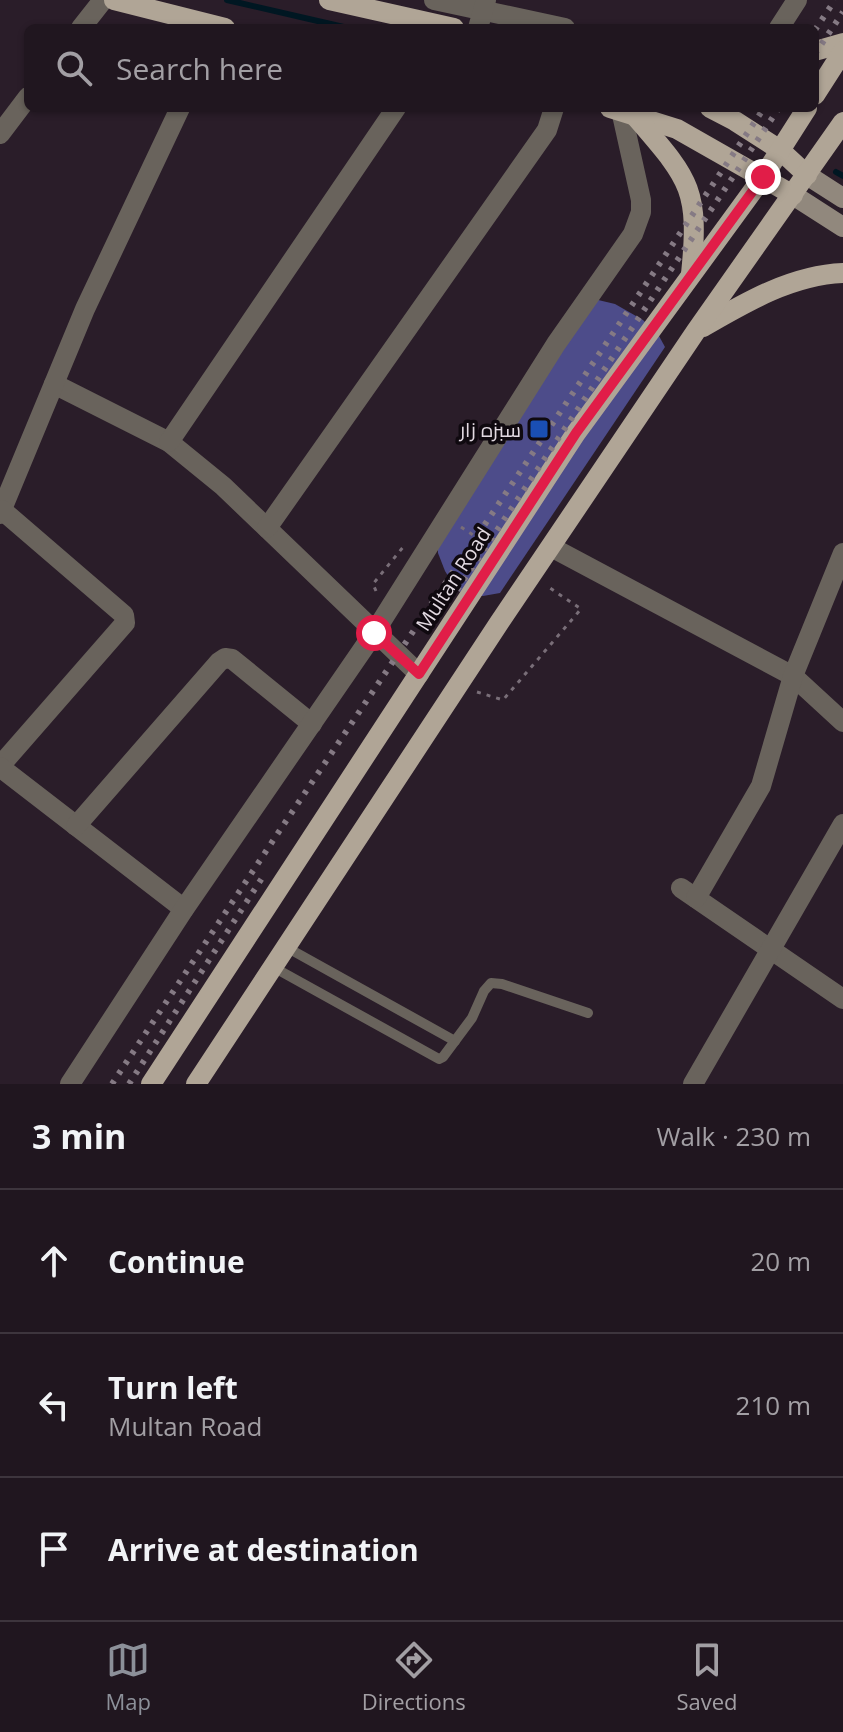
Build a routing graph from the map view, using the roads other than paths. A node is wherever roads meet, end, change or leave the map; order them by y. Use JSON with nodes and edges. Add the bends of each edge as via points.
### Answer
{"nodes":[{"id":1,"x":103,"y":0,"type":"edge"},
{"id":2,"x":114,"y":0,"type":"edge"},
{"id":3,"x":329,"y":0,"type":"edge"},
{"id":4,"x":434,"y":0,"type":"edge"},
{"id":5,"x":797,"y":0,"type":"edge"},
{"id":6,"x":355,"y":3,"type":"edge"},
{"id":7,"x":482,"y":12,"type":"edge"},
{"id":8,"x":84,"y":24,"type":"edge"},
{"id":9,"x":205,"y":24,"type":"edge"},
{"id":10,"x":438,"y":24,"type":"edge"},
{"id":11,"x":544,"y":24,"type":"edge"},
{"id":12,"x":782,"y":24,"type":"edge"},
{"id":13,"x":843,"y":43,"type":"edge"},
{"id":14,"x":819,"y":50,"type":"edge"},
{"id":15,"x":843,"y":51,"type":"edge"},
{"id":16,"x":819,"y":89,"type":"edge"},
{"id":17,"x":24,"y":102,"type":"edge"},
{"id":18,"x":178,"y":112,"type":"edge"},
{"id":19,"x":393,"y":112,"type":"edge"},
{"id":20,"x":553,"y":112,"type":"edge"},
{"id":21,"x":622,"y":112,"type":"edge"},
{"id":22,"x":624,"y":112,"type":"edge"},
{"id":23,"x":628,"y":112,"type":"edge"},
{"id":24,"x":718,"y":112,"type":"edge"},
{"id":25,"x":804,"y":112,"type":"edge"},
{"id":26,"x":843,"y":122,"type":"edge"},
{"id":27,"x":0,"y":134,"type":"edge"},
{"id":28,"x":780,"y":150,"type":"junction"},
{"id":29,"x":807,"y":175,"type":"junction"},
{"id":30,"x":763,"y":177,"type":"junction"},
{"id":31,"x":793,"y":195,"type":"junction"},
{"id":32,"x":843,"y":198,"type":"edge"},
{"id":33,"x":843,"y":227,"type":"edge"},
{"id":34,"x":843,"y":273,"type":"edge"},
{"id":35,"x":691,"y":274,"type":"junction"},
{"id":36,"x":696,"y":331,"type":"junction"},
{"id":37,"x":54,"y":384,"type":"junction"},
{"id":38,"x":169,"y":442,"type":"junction"},
{"id":39,"x":1,"y":512,"type":"edge"},
{"id":40,"x":267,"y":528,"type":"junction"},
{"id":41,"x":551,"y":547,"type":"junction"},
{"id":42,"x":843,"y":553,"type":"edge"},
{"id":43,"x":374,"y":633,"type":"junction"},
{"id":44,"x":419,"y":674,"type":"junction"},
{"id":45,"x":793,"y":676,"type":"junction"},
{"id":46,"x":843,"y":722,"type":"edge"},
{"id":47,"x":312,"y":724,"type":"junction"},
{"id":48,"x":0,"y":766,"type":"edge"},
{"id":49,"x":843,"y":824,"type":"edge"},
{"id":50,"x":76,"y":826,"type":"junction"},
{"id":51,"x":184,"y":909,"type":"junction"},
{"id":52,"x":286,"y":947,"type":"junction"},
{"id":53,"x":771,"y":949,"type":"junction"},
{"id":54,"x":273,"y":967,"type":"junction"},
{"id":55,"x":843,"y":999,"type":"edge"},
{"id":56,"x":588,"y":1013,"type":"dead end"},
{"id":57,"x":455,"y":1041,"type":"junction"},
{"id":58,"x":70,"y":1084,"type":"edge"},
{"id":59,"x":151,"y":1084,"type":"edge"},
{"id":60,"x":196,"y":1084,"type":"edge"},
{"id":61,"x":693,"y":1084,"type":"edge"}],
"edges":[{"from":1,"to":8,"type":"street"},
{"from":2,"to":9,"type":"main road"},
{"from":3,"to":6,"type":"main road"},
{"from":4,"to":7,"type":"street"},
{"from":5,"to":12,"type":"street"},
{"from":6,"to":10,"type":"main road"},
{"from":7,"to":11,"type":"street"},
{"from":13,"to":14,"type":"main road"},
{"from":15,"to":16,"type":"main road"},
{"from":17,"to":27,"type":"street"},
{"from":18,"to":37,"type":"street"},
{"from":19,"to":38,"type":"street"},
{"from":20,"to":40,"type":"street","via":[[547,130]]},
{"from":21,"to":43,"type":"street","via":[[641,200],[633,234],[556,344]]},
{"from":22,"to":35,"type":"main road","via":[[671,158],[689,189],[695,221]]},
{"from":23,"to":30,"type":"main road","via":[[677,129]]},
{"from":24,"to":28,"type":"main road"},
{"from":25,"to":28,"type":"main road","name":"Multan Road"},
{"from":26,"to":29,"type":"main road"},
{"from":28,"to":29,"type":"main road"},
{"from":28,"to":30,"type":"main road","name":"Multan Road"},
{"from":29,"to":31,"type":"main road"},
{"from":29,"to":32,"type":"main road"},
{"from":30,"to":31,"type":"main road"},
{"from":30,"to":35,"type":"main road","name":"Multan Road"},
{"from":31,"to":33,"type":"main road"},
{"from":31,"to":36,"type":"main road"},
{"from":34,"to":36,"type":"main road","via":[[783,286]]},
{"from":35,"to":44,"type":"main road","name":"Multan Road","via":[[576,433]]},
{"from":36,"to":41,"type":"main road"},
{"from":37,"to":38,"type":"street"},
{"from":37,"to":39,"type":"street"},
{"from":38,"to":40,"type":"street"},
{"from":39,"to":48,"type":"street","via":[[124,615],[125,623]]},
{"from":40,"to":43,"type":"street"},
{"from":41,"to":45,"type":"street"},
{"from":41,"to":52,"type":"main road"},
{"from":42,"to":45,"type":"street"},
{"from":43,"to":44,"type":"street"},
{"from":43,"to":47,"type":"street"},
{"from":44,"to":59,"type":"main road","name":"Multan Road"},
{"from":45,"to":46,"type":"street"},
{"from":45,"to":53,"type":"street","via":[[761,786],[688,893]]},
{"from":47,"to":50,"type":"street","via":[[225,658]]},
{"from":47,"to":51,"type":"street"},
{"from":48,"to":50,"type":"street"},
{"from":49,"to":53,"type":"street"},
{"from":50,"to":51,"type":"street"},
{"from":51,"to":58,"type":"street"},
{"from":52,"to":54,"type":"main road"},
{"from":52,"to":57,"type":"lane"},
{"from":53,"to":55,"type":"street"},
{"from":53,"to":61,"type":"street"},
{"from":54,"to":57,"type":"lane","via":[[435,1057],[443,1057]]},
{"from":54,"to":60,"type":"main road"},
{"from":56,"to":57,"type":"lane","via":[[491,983]]}]}
